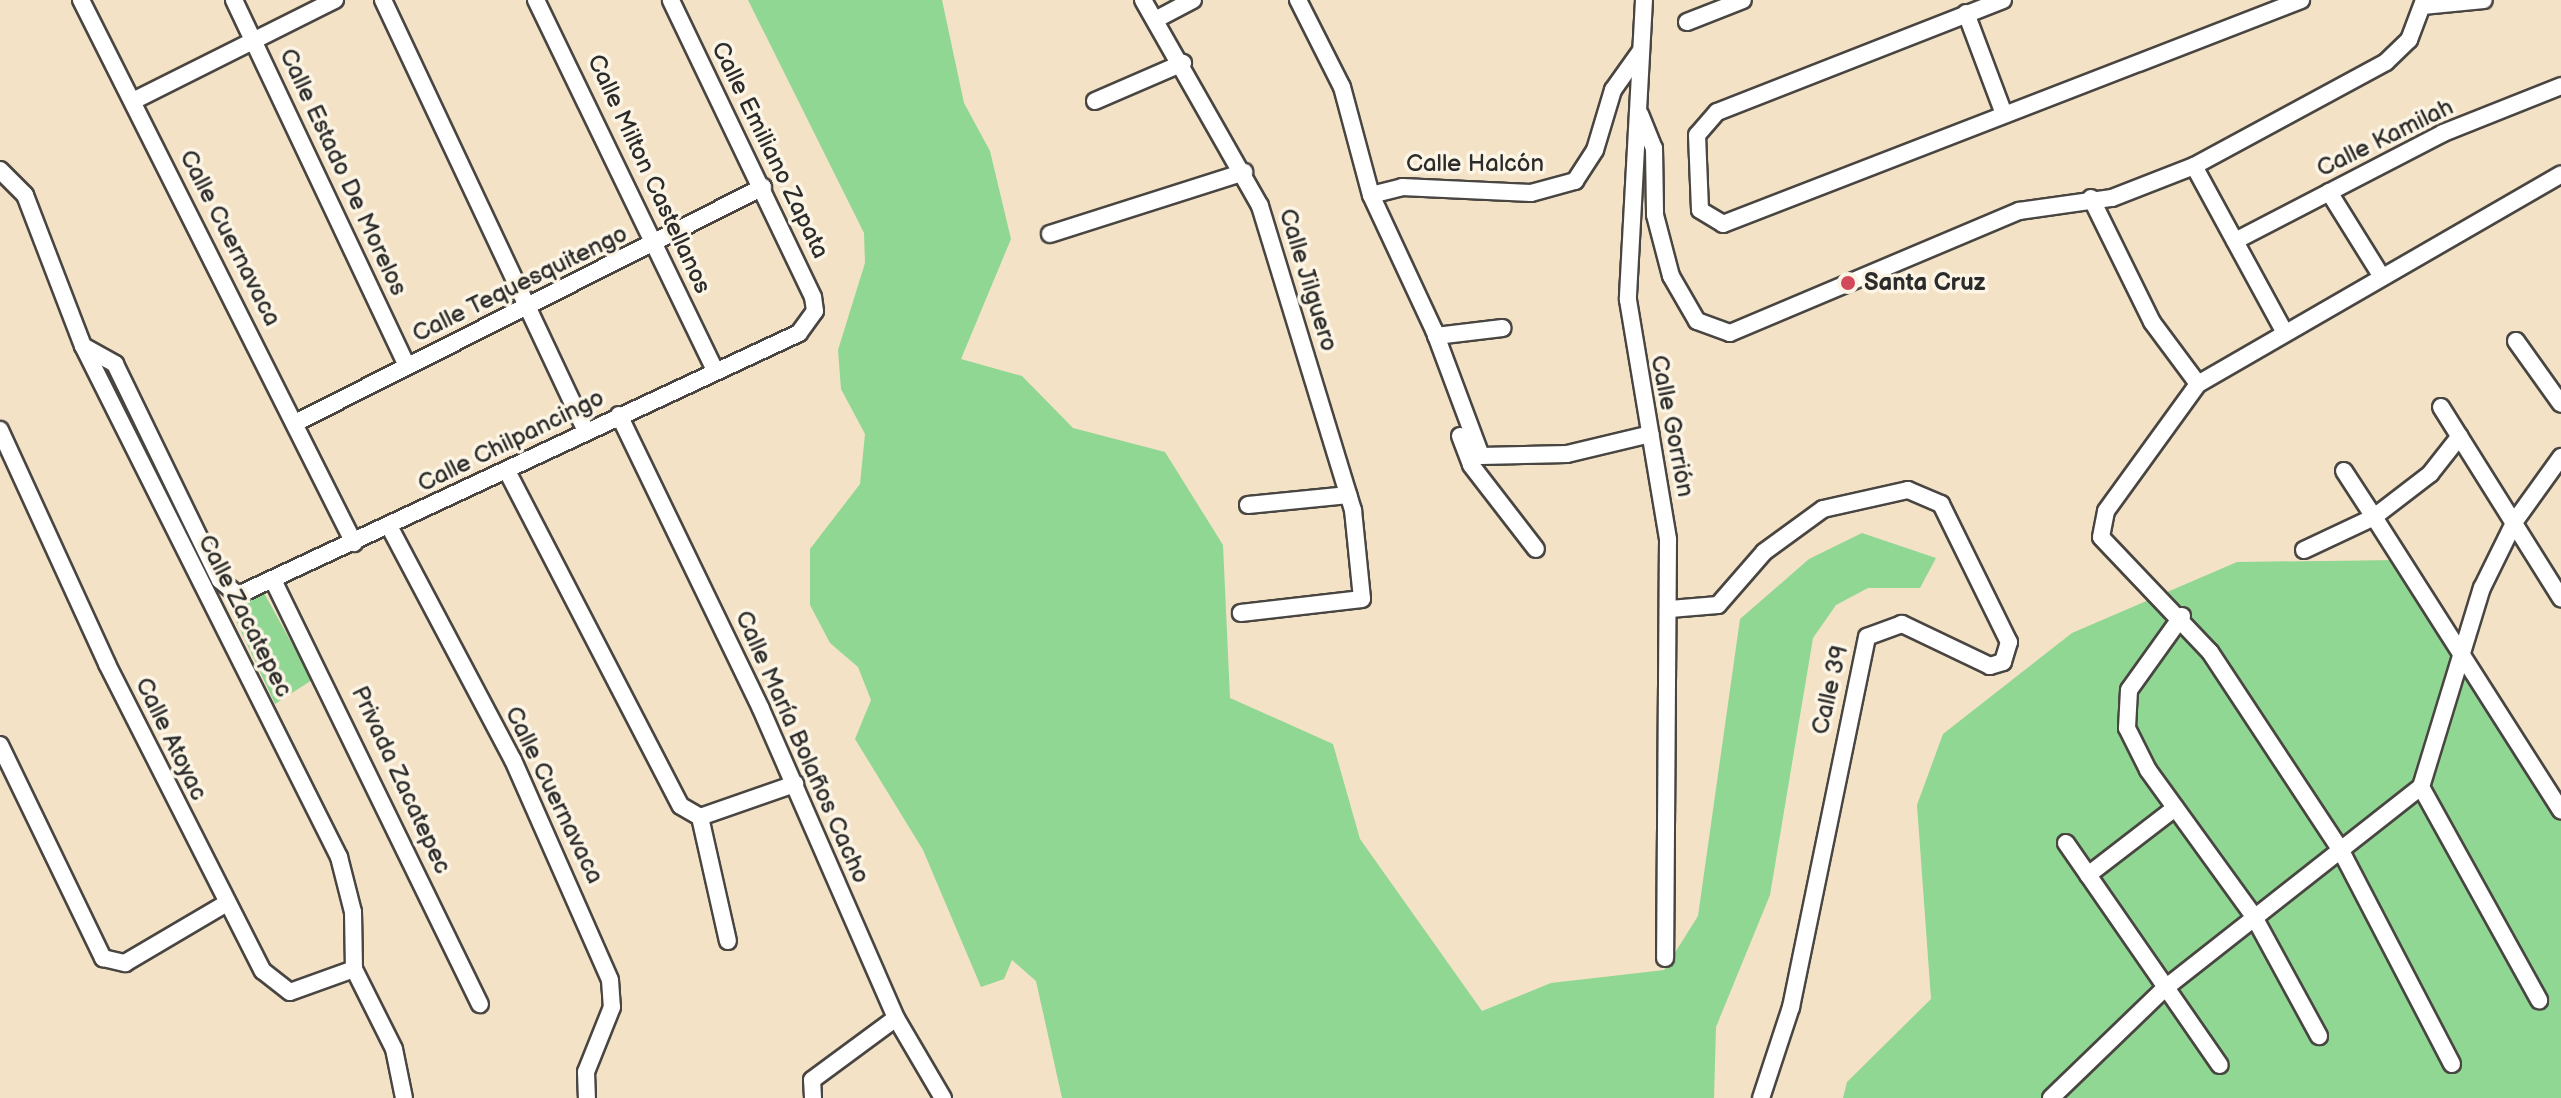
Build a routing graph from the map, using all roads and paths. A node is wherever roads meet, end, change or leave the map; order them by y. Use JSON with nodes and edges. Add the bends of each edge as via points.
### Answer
{"nodes":[{"id":1,"x":81,"y":0,"type":"edge"},
{"id":2,"x":234,"y":0,"type":"edge"},
{"id":3,"x":335,"y":0,"type":"edge"},
{"id":4,"x":383,"y":0,"type":"edge"},
{"id":5,"x":536,"y":0,"type":"edge"},
{"id":6,"x":671,"y":0,"type":"edge"},
{"id":7,"x":1143,"y":0,"type":"edge"},
{"id":8,"x":1193,"y":0,"type":"edge"},
{"id":9,"x":1298,"y":0,"type":"edge"},
{"id":10,"x":1644,"y":0,"type":"edge"},
{"id":11,"x":1743,"y":0,"type":"edge"},
{"id":12,"x":2003,"y":0,"type":"edge"},
{"id":13,"x":2301,"y":0,"type":"edge"},
{"id":14,"x":2484,"y":0,"type":"edge"},
{"id":15,"x":2424,"y":3,"type":"edge"},
{"id":16,"x":2268,"y":6,"type":"edge"},
{"id":17,"x":1966,"y":13,"type":"junction"},
{"id":18,"x":1155,"y":20,"type":"junction"},
{"id":19,"x":1687,"y":22,"type":"dead end"},
{"id":20,"x":255,"y":41,"type":"junction"},
{"id":21,"x":1640,"y":52,"type":"junction"},
{"id":22,"x":1183,"y":63,"type":"junction"},
{"id":23,"x":2561,"y":86,"type":"edge"},
{"id":24,"x":133,"y":101,"type":"junction"},
{"id":25,"x":1095,"y":101,"type":"dead end"},
{"id":26,"x":1640,"y":114,"type":"junction"},
{"id":27,"x":2004,"y":114,"type":"junction"},
{"id":28,"x":2194,"y":166,"type":"junction"},
{"id":29,"x":0,"y":170,"type":"edge"},
{"id":30,"x":1244,"y":172,"type":"junction"},
{"id":31,"x":2561,"y":174,"type":"edge"},
{"id":32,"x":763,"y":187,"type":"junction"},
{"id":33,"x":2329,"y":192,"type":"junction"},
{"id":34,"x":1371,"y":195,"type":"junction"},
{"id":35,"x":2091,"y":198,"type":"junction"},
{"id":36,"x":1050,"y":234,"type":"dead end"},
{"id":37,"x":2235,"y":241,"type":"junction"},
{"id":38,"x":656,"y":244,"type":"junction"},
{"id":39,"x":2382,"y":277,"type":"junction"},
{"id":40,"x":527,"y":306,"type":"junction"},
{"id":41,"x":809,"y":322,"type":"joint"},
{"id":42,"x":1503,"y":328,"type":"dead end"},
{"id":43,"x":2284,"y":331,"type":"junction"},
{"id":44,"x":1436,"y":336,"type":"junction"},
{"id":45,"x":2516,"y":341,"type":"dead end"},
{"id":46,"x":83,"y":346,"type":"junction"},
{"id":47,"x":407,"y":366,"type":"junction"},
{"id":48,"x":715,"y":370,"type":"junction"},
{"id":49,"x":2198,"y":384,"type":"junction"},
{"id":50,"x":2561,"y":404,"type":"edge"},
{"id":51,"x":2441,"y":407,"type":"dead end"},
{"id":52,"x":1463,"y":414,"type":"junction"},
{"id":53,"x":619,"y":415,"type":"junction"},
{"id":54,"x":297,"y":422,"type":"junction"},
{"id":55,"x":0,"y":430,"type":"edge"},
{"id":56,"x":586,"y":431,"type":"junction"},
{"id":57,"x":1651,"y":434,"type":"junction"},
{"id":58,"x":2460,"y":436,"type":"junction"},
{"id":59,"x":2561,"y":457,"type":"edge"},
{"id":60,"x":507,"y":471,"type":"junction"},
{"id":61,"x":2344,"y":471,"type":"dead end"},
{"id":62,"x":1349,"y":495,"type":"junction"},
{"id":63,"x":1248,"y":505,"type":"dead end"},
{"id":64,"x":2374,"y":517,"type":"junction"},
{"id":65,"x":2515,"y":521,"type":"junction"},
{"id":66,"x":389,"y":526,"type":"junction"},
{"id":67,"x":354,"y":543,"type":"junction"},
{"id":68,"x":1536,"y":549,"type":"dead end"},
{"id":69,"x":2304,"y":550,"type":"dead end"},
{"id":70,"x":273,"y":580,"type":"junction"},
{"id":71,"x":2561,"y":598,"type":"edge"},
{"id":72,"x":1670,"y":609,"type":"junction"},
{"id":73,"x":1241,"y":613,"type":"dead end"},
{"id":74,"x":2182,"y":616,"type":"junction"},
{"id":75,"x":2463,"y":654,"type":"junction"},
{"id":76,"x":0,"y":745,"type":"edge"},
{"id":77,"x":795,"y":784,"type":"junction"},
{"id":78,"x":2421,"y":787,"type":"junction"},
{"id":79,"x":2175,"y":808,"type":"junction"},
{"id":80,"x":2561,"y":810,"type":"edge"},
{"id":81,"x":700,"y":817,"type":"junction"},
{"id":82,"x":2066,"y":843,"type":"dead end"},
{"id":83,"x":2340,"y":849,"type":"junction"},
{"id":84,"x":2088,"y":875,"type":"junction"},
{"id":85,"x":225,"y":904,"type":"junction"},
{"id":86,"x":2253,"y":915,"type":"junction"},
{"id":87,"x":728,"y":941,"type":"dead end"},
{"id":88,"x":1665,"y":958,"type":"dead end"},
{"id":89,"x":354,"y":969,"type":"junction"},
{"id":90,"x":2164,"y":989,"type":"junction"},
{"id":91,"x":2539,"y":1000,"type":"dead end"},
{"id":92,"x":480,"y":1004,"type":"dead end"},
{"id":93,"x":896,"y":1018,"type":"junction"},
{"id":94,"x":2319,"y":1036,"type":"dead end"},
{"id":95,"x":2452,"y":1064,"type":"dead end"},
{"id":96,"x":2220,"y":1065,"type":"dead end"},
{"id":97,"x":811,"y":1093,"type":"edge"},
{"id":98,"x":404,"y":1098,"type":"edge"},
{"id":99,"x":587,"y":1098,"type":"edge"},
{"id":100,"x":943,"y":1098,"type":"edge"},
{"id":101,"x":1761,"y":1098,"type":"edge"},
{"id":102,"x":2051,"y":1098,"type":"edge"}],
"edges":[{"from":1,"to":24,"type":"street","name":"Calle Cuernavaca"},
{"from":2,"to":20,"type":"street","name":"Calle Estado De Morelos"},
{"from":3,"to":20,"type":"street"},
{"from":4,"to":40,"type":"street"},
{"from":5,"to":38,"type":"street","name":"Calle Milton Castellanos"},
{"from":6,"to":32,"type":"street","name":"Calle Emiliano Zapata"},
{"from":7,"to":18,"type":"street","name":"Calle Jilguero"},
{"from":8,"to":18,"type":"street"},
{"from":9,"to":34,"type":"street","via":[[1342,87]]},
{"from":10,"to":21,"type":"street","name":"Calle Gorrión"},
{"from":11,"to":19,"type":"street"},
{"from":12,"to":17,"type":"street"},
{"from":13,"to":16,"type":"street"},
{"from":14,"to":15,"type":"street"},
{"from":15,"to":28,"type":"street","via":[[2409,40],[2386,62]]},
{"from":16,"to":27,"type":"street"},
{"from":17,"to":27,"type":"street"},
{"from":17,"to":27,"type":"street","via":[[1717,112],[1697,135],[1700,210],[1723,224]]},
{"from":18,"to":22,"type":"street","name":"Calle Jilguero"},
{"from":20,"to":24,"type":"street"},
{"from":20,"to":47,"type":"street","name":"Calle Estado De Morelos"},
{"from":21,"to":26,"type":"street","name":"Calle Gorrión"},
{"from":21,"to":34,"type":"street","name":"Calle Halcón","via":[[1613,90],[1595,150],[1575,181],[1531,193],[1402,187]]},
{"from":22,"to":25,"type":"street"},
{"from":22,"to":30,"type":"street","name":"Calle Jilguero"},
{"from":23,"to":33,"type":"street","name":"Calle Kamilah","via":[[2443,133]]},
{"from":24,"to":54,"type":"street","name":"Calle Cuernavaca"},
{"from":26,"to":35,"type":"street","via":[[1654,148],[1659,246],[1685,307],[1711,332],[1730,333],[2019,211]]},
{"from":26,"to":57,"type":"street","name":"Calle Gorrión","via":[[1628,300]]},
{"from":28,"to":35,"type":"street","via":[[2112,198]]},
{"from":28,"to":37,"type":"street"},
{"from":29,"to":46,"type":"street","name":"Calle Zacatepec","via":[[25,195]]},
{"from":30,"to":36,"type":"street"},
{"from":30,"to":62,"type":"street","name":"Calle Jilguero"},
{"from":31,"to":39,"type":"street"},
{"from":32,"to":38,"type":"street","name":"Calle Tequesquitengo"},
{"from":32,"to":41,"type":"street","name":"Calle Emiliano Zapata","via":[[813,297]]},
{"from":33,"to":37,"type":"street","name":"Calle Kamilah"},
{"from":33,"to":39,"type":"street"},
{"from":34,"to":44,"type":"street"},
{"from":35,"to":49,"type":"street","via":[[2152,322]]},
{"from":37,"to":43,"type":"street"},
{"from":38,"to":40,"type":"street","name":"Calle Tequesquitengo"},
{"from":38,"to":48,"type":"street","name":"Calle Milton Castellanos"},
{"from":39,"to":43,"type":"street"},
{"from":40,"to":47,"type":"street","name":"Calle Tequesquitengo"},
{"from":40,"to":56,"type":"street"},
{"from":41,"to":48,"type":"street","name":"Calle Chilpancingo"},
{"from":42,"to":44,"type":"street"},
{"from":43,"to":49,"type":"street"},
{"from":44,"to":52,"type":"street"},
{"from":45,"to":50,"type":"street"},
{"from":46,"to":70,"type":"street","name":"Calle Chilpancingo","via":[[115,364],[231,595]]},
{"from":46,"to":89,"type":"street","name":"Calle Zacatepec","via":[[339,857],[353,912]]},
{"from":47,"to":54,"type":"street","name":"Calle Tequesquitengo"},
{"from":48,"to":53,"type":"street","name":"Calle Chilpancingo"},
{"from":49,"to":74,"type":"street","via":[[2106,511],[2101,537]]},
{"from":51,"to":58,"type":"street"},
{"from":52,"to":57,"type":"street","via":[[1481,456],[1567,454]]},
{"from":52,"to":68,"type":"street","via":[[1460,435],[1471,465]]},
{"from":53,"to":56,"type":"street","name":"Calle Chilpancingo"},
{"from":53,"to":77,"type":"street","name":"Calle María Bolaños Cacho"},
{"from":54,"to":67,"type":"street","name":"Calle Cuernavaca"},
{"from":55,"to":85,"type":"street","name":"Calle Atoyac"},
{"from":56,"to":60,"type":"street","name":"Calle Chilpancingo"},
{"from":57,"to":72,"type":"street","name":"Calle Gorrión","via":[[1663,480]]},
{"from":58,"to":64,"type":"street","via":[[2430,474]]},
{"from":58,"to":65,"type":"street"},
{"from":59,"to":65,"type":"street"},
{"from":60,"to":66,"type":"street","name":"Calle Chilpancingo"},
{"from":60,"to":81,"type":"street","via":[[681,806]]},
{"from":61,"to":64,"type":"street"},
{"from":62,"to":63,"type":"street"},
{"from":62,"to":73,"type":"street","name":"Calle Jilguero","via":[[1362,599],[1334,608]]},
{"from":64,"to":69,"type":"street"},
{"from":64,"to":75,"type":"street"},
{"from":65,"to":71,"type":"street"},
{"from":65,"to":75,"type":"street","via":[[2482,588]]},
{"from":66,"to":67,"type":"street","name":"Calle Chilpancingo"},
{"from":66,"to":99,"type":"street","name":"Calle Cuernavaca","via":[[513,760],[610,980],[612,1007],[586,1072]]},
{"from":67,"to":70,"type":"street","name":"Calle Chilpancingo"},
{"from":70,"to":92,"type":"street","name":"Privada Zacatepec"},
{"from":72,"to":88,"type":"street","name":"Calle Gorrión"},
{"from":72,"to":101,"type":"street","name":"Calle 39","via":[[1718,605],[1764,552],[1823,509],[1908,490],[1941,504],[2009,642],[2003,662],[1990,666],[1902,624],[1867,637],[1791,1007]]},
{"from":74,"to":79,"type":"street","via":[[2129,690],[2127,728]]},
{"from":74,"to":83,"type":"street"},
{"from":75,"to":78,"type":"street"},
{"from":75,"to":80,"type":"street"},
{"from":76,"to":85,"type":"street","via":[[103,958],[112,964]]},
{"from":77,"to":81,"type":"street"},
{"from":77,"to":93,"type":"street","name":"Calle María Bolaños Cacho"},
{"from":78,"to":83,"type":"street"},
{"from":78,"to":91,"type":"street"},
{"from":79,"to":84,"type":"street"},
{"from":79,"to":86,"type":"street"},
{"from":81,"to":87,"type":"street"},
{"from":82,"to":84,"type":"street"},
{"from":83,"to":86,"type":"street"},
{"from":83,"to":95,"type":"street"},
{"from":84,"to":90,"type":"street"},
{"from":85,"to":89,"type":"street","name":"Calle Atoyac","via":[[280,990]]},
{"from":86,"to":90,"type":"street"},
{"from":86,"to":94,"type":"street"},
{"from":89,"to":98,"type":"street","name":"Calle Zacatepec","via":[[394,1049]]},
{"from":90,"to":96,"type":"street"},
{"from":90,"to":102,"type":"street"},
{"from":93,"to":97,"type":"street"},
{"from":93,"to":100,"type":"street","name":"Calle María Bolaños Cacho"}]}
